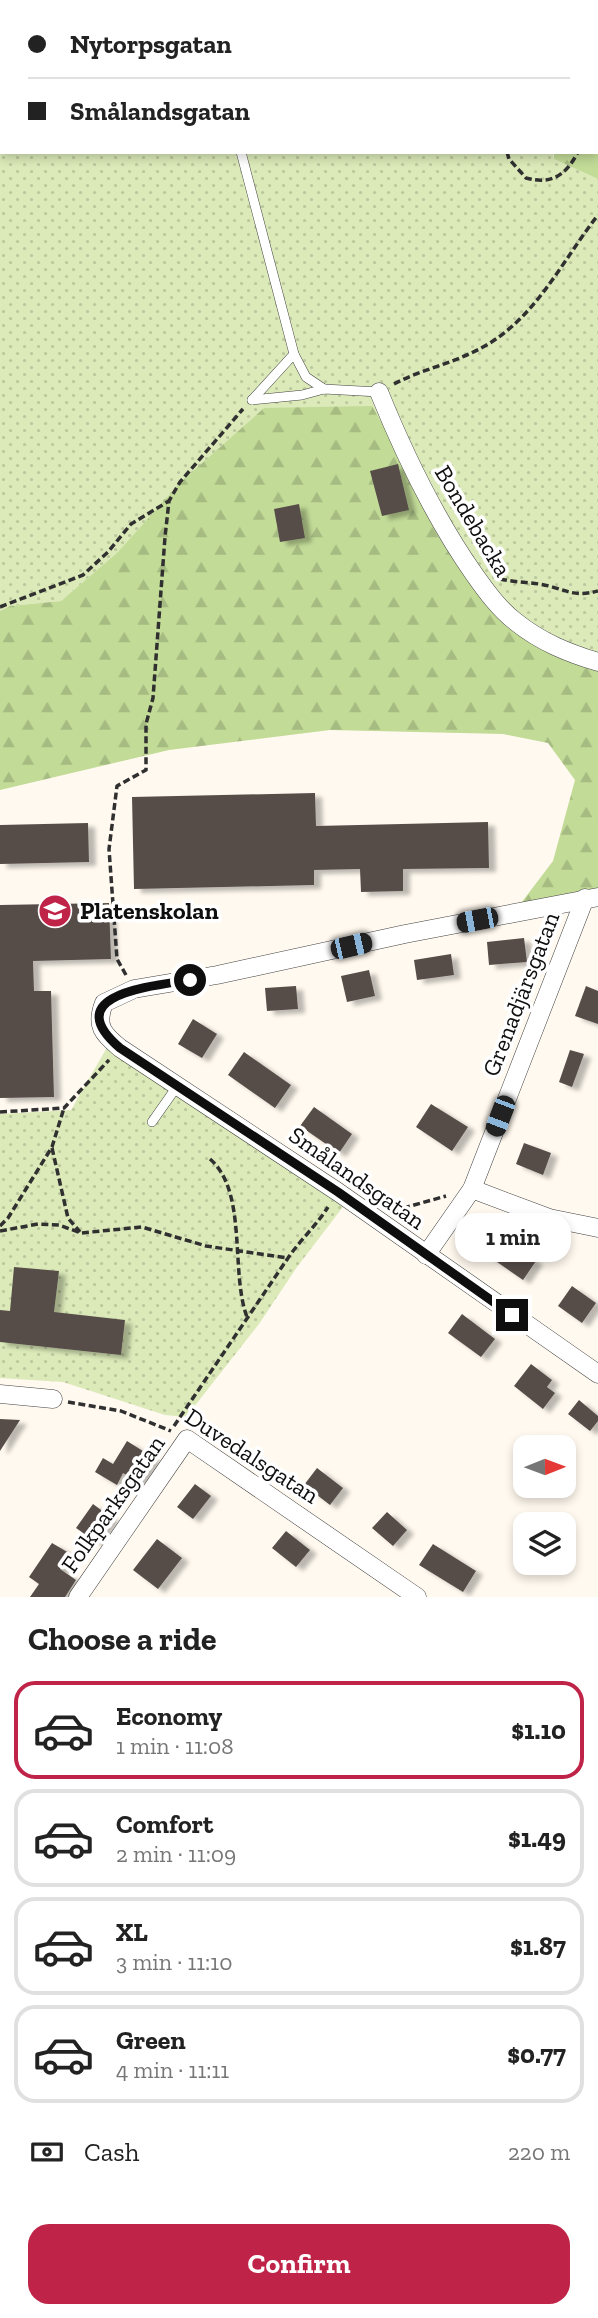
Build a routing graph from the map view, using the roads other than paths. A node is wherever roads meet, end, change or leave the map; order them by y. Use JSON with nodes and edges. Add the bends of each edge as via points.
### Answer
{"nodes":[{"id":1,"x":241,"y":154,"type":"edge"},
{"id":2,"x":294,"y":354,"type":"junction"},
{"id":3,"x":324,"y":389,"type":"junction"},
{"id":4,"x":379,"y":392,"type":"joint"},
{"id":5,"x":598,"y":662,"type":"edge"},
{"id":6,"x":591,"y":897,"type":"edge"},
{"id":7,"x":178,"y":1085,"type":"junction"},
{"id":8,"x":152,"y":1122,"type":"dead end"},
{"id":9,"x":472,"y":1189,"type":"junction"},
{"id":10,"x":598,"y":1227,"type":"edge"},
{"id":11,"x":426,"y":1255,"type":"junction"},
{"id":12,"x":598,"y":1374,"type":"edge"},
{"id":13,"x":0,"y":1394,"type":"edge"},
{"id":14,"x":52,"y":1399,"type":"road end"},
{"id":15,"x":187,"y":1439,"type":"joint"},
{"id":16,"x":78,"y":1597,"type":"edge"},
{"id":17,"x":417,"y":1597,"type":"edge"}],
"edges":[{"from":1,"to":2,"type":"lane"},
{"from":2,"to":3,"type":"lane","via":[[306,377]]},
{"from":2,"to":3,"type":"lane","via":[[252,400]]},
{"from":3,"to":4,"type":"lane"},
{"from":4,"to":5,"type":"street","name":"Bondebacka","via":[[425,495],[489,596],[543,641]]},
{"from":6,"to":7,"type":"street","name":"Smålandsgatan","via":[[134,989],[104,1003],[99,1016],[106,1036]]},
{"from":6,"to":9,"type":"street","name":"Grenadjärsgatan"},
{"from":7,"to":8,"type":"lane"},
{"from":7,"to":11,"type":"street","name":"Smålandsgatan"},
{"from":9,"to":10,"type":"street","via":[[549,1218]]},
{"from":9,"to":11,"type":"street","name":"Grenadjärsgatan"},
{"from":11,"to":12,"type":"street","name":"Smålandsgatan"},
{"from":13,"to":14,"type":"street"},
{"from":15,"to":16,"type":"street","name":"Folkparksgatan"},
{"from":15,"to":17,"type":"street","name":"Duvedalsgatan"}]}
